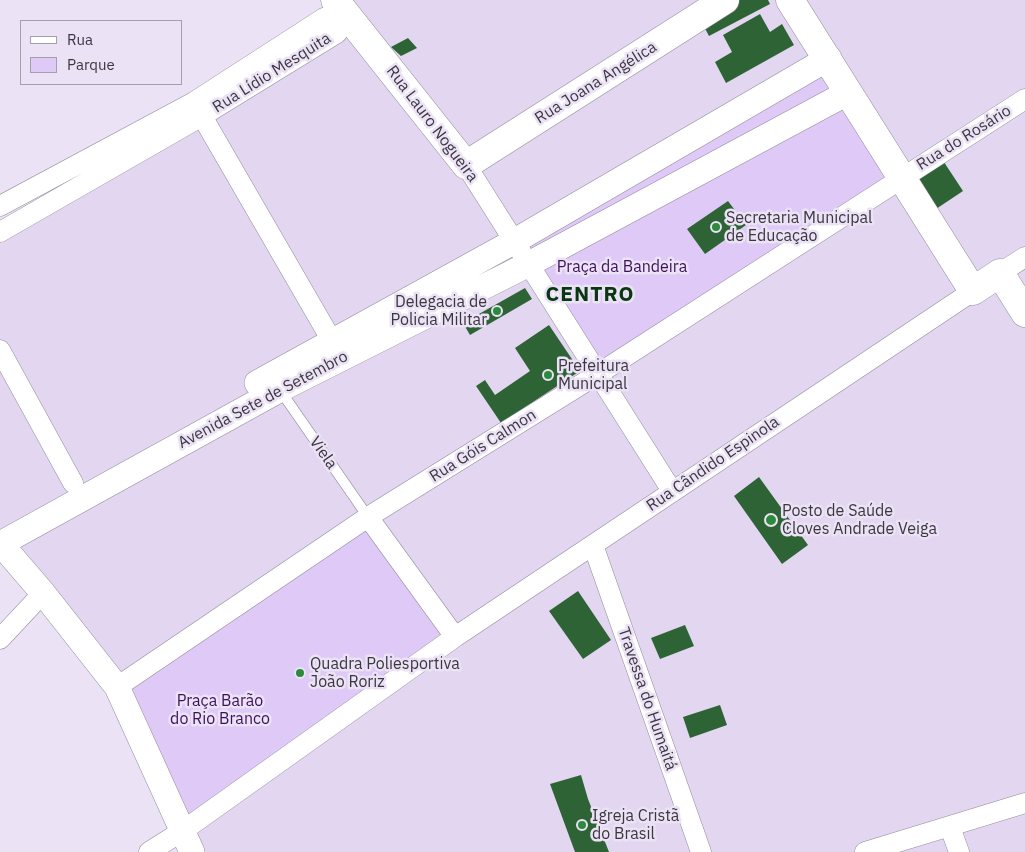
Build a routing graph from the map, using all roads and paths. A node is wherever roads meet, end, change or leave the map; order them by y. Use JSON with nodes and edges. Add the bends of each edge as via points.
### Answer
{"nodes":[{"id":1,"x":726,"y":0,"type":"edge"},
{"id":2,"x":790,"y":0,"type":"edge"},
{"id":3,"x":339,"y":3,"type":"edge"},
{"id":4,"x":829,"y":58,"type":"junction"},
{"id":5,"x":850,"y":92,"type":"junction"},
{"id":6,"x":1025,"y":99,"type":"edge"},
{"id":7,"x":198,"y":109,"type":"junction"},
{"id":8,"x":721,"y":121,"type":"junction"},
{"id":9,"x":741,"y":150,"type":"junction"},
{"id":10,"x":466,"y":165,"type":"junction"},
{"id":11,"x":902,"y":177,"type":"junction"},
{"id":12,"x":46,"y":181,"type":"junction"},
{"id":13,"x":614,"y":183,"type":"junction"},
{"id":14,"x":61,"y":198,"type":"junction"},
{"id":15,"x":0,"y":206,"type":"edge"},
{"id":16,"x":631,"y":209,"type":"junction"},
{"id":17,"x":0,"y":232,"type":"edge"},
{"id":18,"x":514,"y":242,"type":"junction"},
{"id":19,"x":1025,"y":257,"type":"edge"},
{"id":20,"x":529,"y":264,"type":"junction"},
{"id":21,"x":1000,"y":273,"type":"junction"},
{"id":22,"x":973,"y":291,"type":"junction"},
{"id":23,"x":1025,"y":313,"type":"edge"},
{"id":24,"x":332,"y":341,"type":"junction"},
{"id":25,"x":0,"y":350,"type":"edge"},
{"id":26,"x":598,"y":374,"type":"junction"},
{"id":27,"x":274,"y":383,"type":"junction"},
{"id":28,"x":73,"y":483,"type":"junction"},
{"id":29,"x":672,"y":491,"type":"junction"},
{"id":30,"x":368,"y":517,"type":"junction"},
{"id":31,"x":0,"y":538,"type":"edge"},
{"id":32,"x":593,"y":545,"type":"junction"},
{"id":33,"x":43,"y":592,"type":"junction"},
{"id":34,"x":455,"y":637,"type":"junction"},
{"id":35,"x":0,"y":639,"type":"edge"},
{"id":36,"x":116,"y":687,"type":"junction"},
{"id":37,"x":1025,"y":803,"type":"edge"},
{"id":38,"x":950,"y":827,"type":"junction"},
{"id":39,"x":186,"y":845,"type":"edge"},
{"id":40,"x":149,"y":852,"type":"edge"},
{"id":41,"x":701,"y":852,"type":"edge"},
{"id":42,"x":865,"y":852,"type":"edge"},
{"id":43,"x":959,"y":852,"type":"edge"}],
"edges":[{"from":1,"to":10,"type":"main road","name":"Rua Joana Angélica"},
{"from":2,"to":4,"type":"main road"},
{"from":3,"to":7,"type":"street","name":"Rua Lídio Mesquita","via":[[337,33]]},
{"from":3,"to":10,"type":"main road","name":"Rua Lauro Nogueira"},
{"from":4,"to":5,"type":"main road"},
{"from":4,"to":8,"type":"street"},
{"from":5,"to":9,"type":"street"},
{"from":5,"to":11,"type":"main road"},
{"from":6,"to":11,"type":"street","name":"Rua do Rosário"},
{"from":7,"to":12,"type":"street","name":"Rua Lídio Mesquita"},
{"from":7,"to":14,"type":"street","name":"Rua Lídio Mesquita"},
{"from":7,"to":24,"type":"street"},
{"from":8,"to":9,"type":"street"},
{"from":8,"to":13,"type":"street"},
{"from":9,"to":16,"type":"street"},
{"from":10,"to":18,"type":"street","name":"Rua Lauro Nogueira"},
{"from":11,"to":22,"type":"main road"},
{"from":11,"to":26,"type":"street"},
{"from":12,"to":14,"type":"street"},
{"from":12,"to":15,"type":"street","name":"Rua Lídio Mesquita"},
{"from":13,"to":16,"type":"street"},
{"from":13,"to":18,"type":"street"},
{"from":14,"to":17,"type":"street","name":"Rua Lídio Mesquita"},
{"from":16,"to":20,"type":"street"},
{"from":18,"to":20,"type":"street"},
{"from":18,"to":24,"type":"street","name":"Avenida Sete de Setembro"},
{"from":19,"to":21,"type":"street"},
{"from":20,"to":26,"type":"street"},
{"from":20,"to":27,"type":"street","name":"Avenida Sete de Setembro"},
{"from":21,"to":22,"type":"main road"},
{"from":21,"to":23,"type":"main road"},
{"from":22,"to":29,"type":"street","name":"Rua Cândido Espinola"},
{"from":24,"to":27,"type":"street","name":"Avenida Sete de Setembro"},
{"from":25,"to":28,"type":"street"},
{"from":26,"to":29,"type":"street"},
{"from":26,"to":30,"type":"street","name":"Rua Góis Calmon"},
{"from":27,"to":28,"type":"street","name":"Avenida Sete de Setembro"},
{"from":27,"to":30,"type":"lane","name":"Viela"},
{"from":27,"to":31,"type":"street","name":"Avenida Sete de Setembro"},
{"from":28,"to":31,"type":"street","name":"Avenida Sete de Setembro"},
{"from":29,"to":32,"type":"street","name":"Rua Cândido Espinola"},
{"from":30,"to":34,"type":"street"},
{"from":30,"to":36,"type":"street"},
{"from":31,"to":33,"type":"street"},
{"from":32,"to":34,"type":"street","name":"Rua Cândido Espinola"},
{"from":32,"to":41,"type":"street","name":"Travessa do Humaitá"},
{"from":33,"to":35,"type":"street"},
{"from":33,"to":36,"type":"street"},
{"from":34,"to":39,"type":"street"},
{"from":36,"to":39,"type":"street"},
{"from":37,"to":38,"type":"street"},
{"from":38,"to":42,"type":"street"},
{"from":38,"to":43,"type":"street"},
{"from":39,"to":40,"type":"street"}]}
